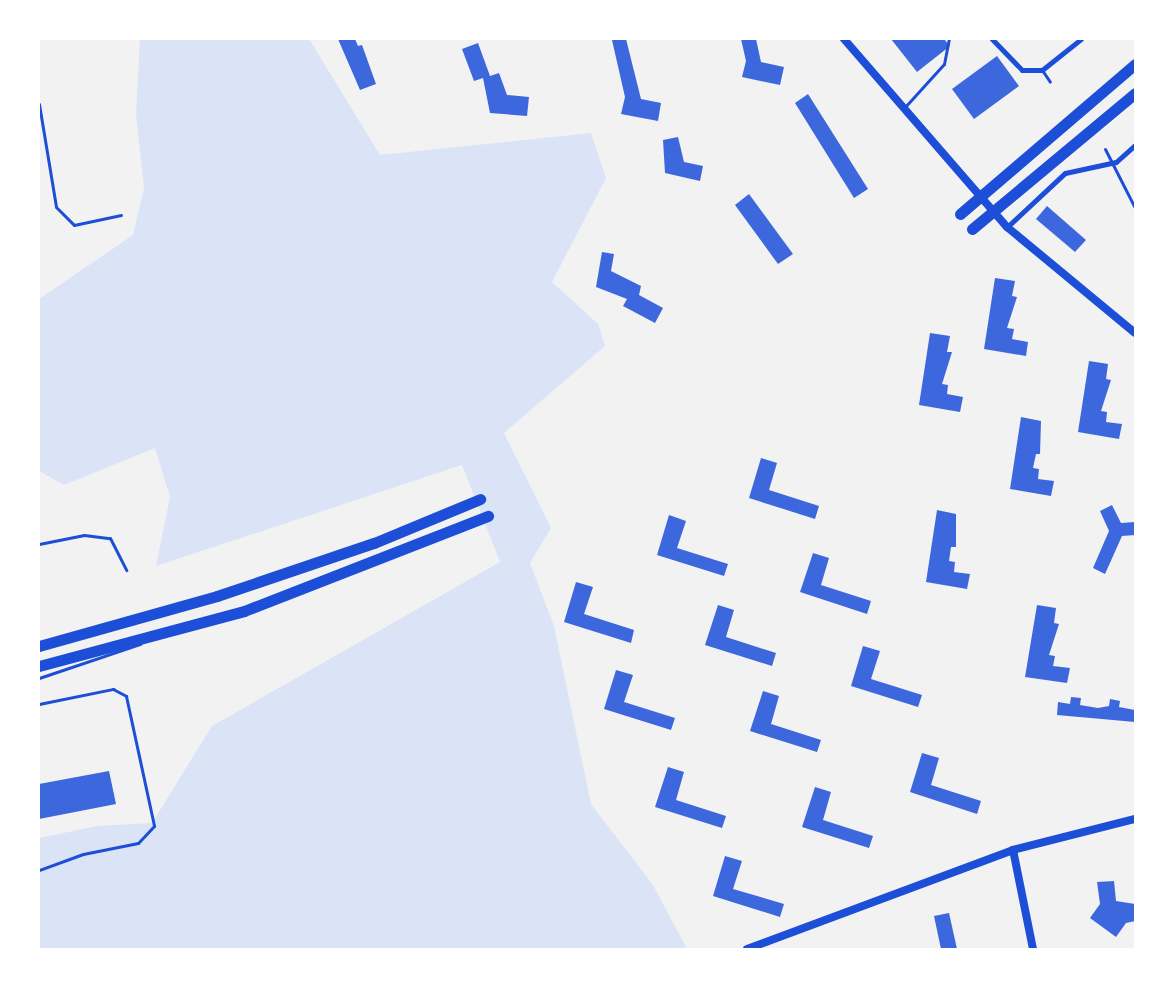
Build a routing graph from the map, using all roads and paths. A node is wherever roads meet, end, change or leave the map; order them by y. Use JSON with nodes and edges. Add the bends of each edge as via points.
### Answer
{"nodes":[{"id":1,"x":844,"y":39,"type":"edge"},
{"id":2,"x":949,"y":39,"type":"edge"},
{"id":3,"x":992,"y":39,"type":"edge"},
{"id":4,"x":1081,"y":39,"type":"edge"},
{"id":5,"x":1135,"y":64,"type":"edge"},
{"id":6,"x":1042,"y":70,"type":"junction"},
{"id":7,"x":1050,"y":82,"type":"dead end"},
{"id":8,"x":1135,"y":94,"type":"edge"},
{"id":9,"x":39,"y":104,"type":"edge"},
{"id":10,"x":904,"y":108,"type":"junction"},
{"id":11,"x":1135,"y":145,"type":"edge"},
{"id":12,"x":1106,"y":149,"type":"dead end"},
{"id":13,"x":1116,"y":162,"type":"junction"},
{"id":14,"x":1135,"y":208,"type":"edge"},
{"id":15,"x":960,"y":214,"type":"dead end"},
{"id":16,"x":121,"y":215,"type":"dead end"},
{"id":17,"x":1007,"y":227,"type":"junction"},
{"id":18,"x":972,"y":229,"type":"dead end"},
{"id":19,"x":1135,"y":333,"type":"edge"},
{"id":20,"x":480,"y":499,"type":"dead end"},
{"id":21,"x":488,"y":516,"type":"dead end"},
{"id":22,"x":39,"y":544,"type":"edge"},
{"id":23,"x":126,"y":570,"type":"dead end"},
{"id":24,"x":153,"y":638,"type":"junction"},
{"id":25,"x":39,"y":646,"type":"edge"},
{"id":26,"x":39,"y":666,"type":"edge"},
{"id":27,"x":39,"y":678,"type":"edge"},
{"id":28,"x":39,"y":704,"type":"edge"},
{"id":29,"x":1135,"y":819,"type":"edge"},
{"id":30,"x":1014,"y":850,"type":"junction"},
{"id":31,"x":39,"y":870,"type":"edge"},
{"id":32,"x":747,"y":949,"type":"edge"},
{"id":33,"x":1033,"y":949,"type":"edge"}],
"edges":[{"from":1,"to":10,"type":"street"},
{"from":2,"to":10,"type":"lane","via":[[944,64]]},
{"from":3,"to":6,"type":"street","via":[[1022,70]]},
{"from":4,"to":6,"type":"street"},
{"from":5,"to":15,"type":"highway"},
{"from":6,"to":7,"type":"lane"},
{"from":8,"to":18,"type":"highway"},
{"from":9,"to":16,"type":"lane","via":[[56,207],[74,226]]},
{"from":10,"to":17,"type":"street"},
{"from":11,"to":13,"type":"street"},
{"from":12,"to":13,"type":"lane"},
{"from":13,"to":14,"type":"lane"},
{"from":13,"to":17,"type":"street","via":[[1064,174]]},
{"from":17,"to":19,"type":"street"},
{"from":20,"to":25,"type":"highway","via":[[374,543],[217,596]]},
{"from":21,"to":24,"type":"highway","via":[[310,588]]},
{"from":22,"to":23,"type":"lane","via":[[84,535],[110,538]]},
{"from":24,"to":26,"type":"highway"},
{"from":24,"to":27,"type":"lane","via":[[121,654]]},
{"from":28,"to":31,"type":"lane","via":[[114,689],[126,696],[154,826],[138,843],[83,854]]},
{"from":29,"to":30,"type":"street"},
{"from":30,"to":32,"type":"street"},
{"from":30,"to":33,"type":"street"}]}
